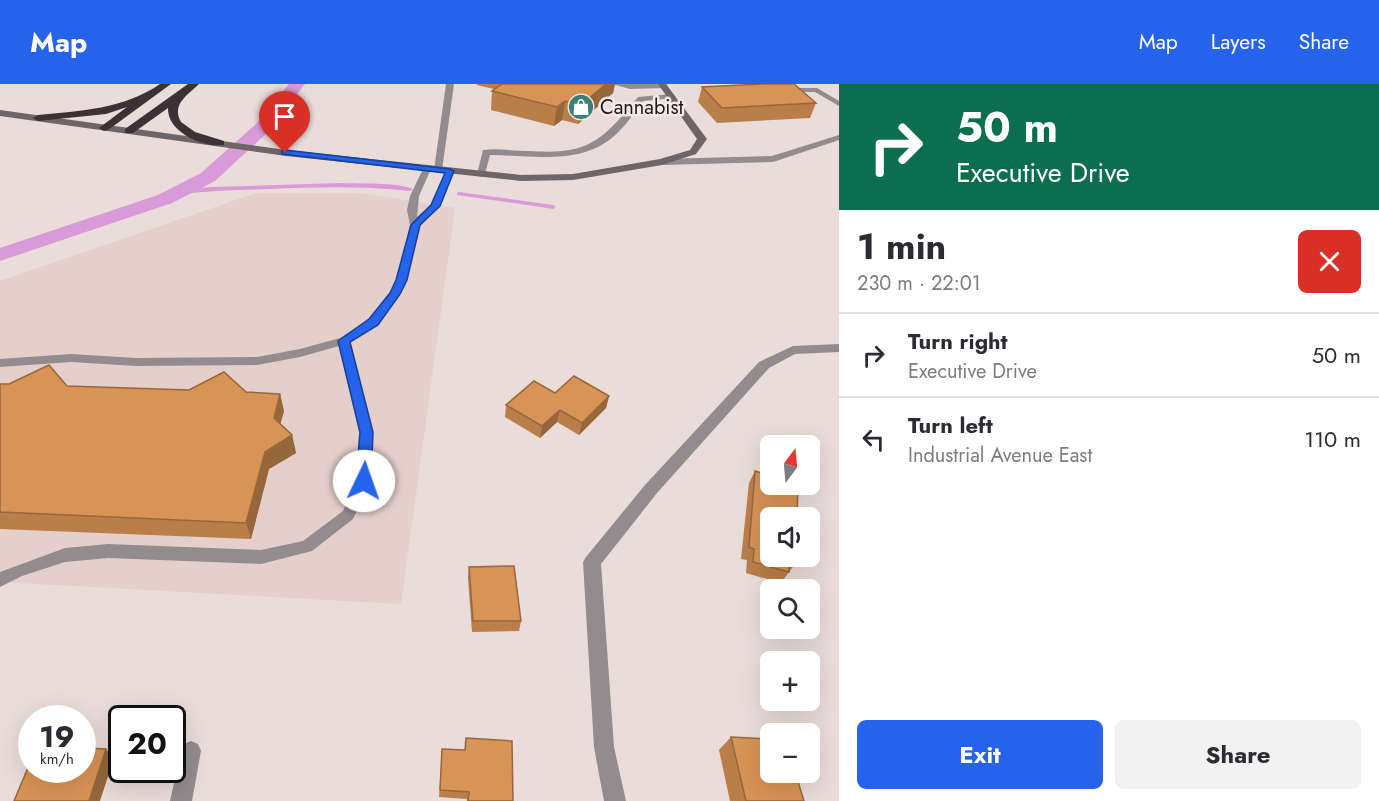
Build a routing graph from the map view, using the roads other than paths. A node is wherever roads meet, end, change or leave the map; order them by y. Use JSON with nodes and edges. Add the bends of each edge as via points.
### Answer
{"nodes":[{"id":1,"x":166,"y":84,"type":"edge"},
{"id":2,"x":194,"y":84,"type":"edge"},
{"id":3,"x":450,"y":84,"type":"edge"},
{"id":4,"x":616,"y":84,"type":"edge"},
{"id":5,"x":629,"y":85,"type":"edge"},
{"id":6,"x":663,"y":85,"type":"edge"},
{"id":7,"x":770,"y":90,"type":"edge"},
{"id":8,"x":671,"y":96,"type":"junction"},
{"id":9,"x":146,"y":97,"type":"junction"},
{"id":10,"x":178,"y":97,"type":"junction"},
{"id":11,"x":641,"y":99,"type":"junction"},
{"id":12,"x":839,"y":104,"type":"edge"},
{"id":13,"x":0,"y":113,"type":"edge"},
{"id":14,"x":38,"y":118,"type":"junction"},
{"id":15,"x":104,"y":128,"type":"junction"},
{"id":16,"x":129,"y":131,"type":"junction"},
{"id":17,"x":839,"y":137,"type":"edge"},
{"id":18,"x":220,"y":143,"type":"junction"},
{"id":19,"x":662,"y":162,"type":"junction"},
{"id":20,"x":427,"y":169,"type":"junction"},
{"id":21,"x":438,"y":170,"type":"junction"},
{"id":22,"x":450,"y":171,"type":"junction"},
{"id":23,"x":481,"y":174,"type":"junction"},
{"id":24,"x":416,"y":225,"type":"junction"},
{"id":25,"x":344,"y":341,"type":"junction"},
{"id":26,"x":839,"y":348,"type":"edge"},
{"id":27,"x":0,"y":363,"type":"edge"},
{"id":28,"x":0,"y":580,"type":"edge"},
{"id":29,"x":191,"y":751,"type":"dead end"},
{"id":30,"x":181,"y":801,"type":"edge"},
{"id":31,"x":615,"y":801,"type":"edge"}],
"edges":[{"from":1,"to":9,"type":"highway"},
{"from":2,"to":10,"type":"highway"},
{"from":3,"to":21,"type":"lane"},
{"from":4,"to":5,"type":"lane"},
{"from":5,"to":6,"type":"lane"},
{"from":5,"to":11,"type":"lane"},
{"from":6,"to":8,"type":"street"},
{"from":7,"to":12,"type":"lane","via":[[817,90]]},
{"from":8,"to":11,"type":"lane"},
{"from":8,"to":19,"type":"street","via":[[702,139],[693,152]]},
{"from":9,"to":14,"type":"highway","via":[[106,111]]},
{"from":9,"to":15,"type":"highway"},
{"from":10,"to":16,"type":"highway"},
{"from":10,"to":18,"type":"highway","via":[[171,109],[174,121],[200,138]]},
{"from":11,"to":23,"type":"lane","via":[[606,140],[587,150],[562,154],[486,152]]},
{"from":13,"to":14,"type":"street"},
{"from":14,"to":15,"type":"street"},
{"from":15,"to":16,"type":"street"},
{"from":16,"to":18,"type":"street"},
{"from":17,"to":19,"type":"lane","via":[[773,159]]},
{"from":18,"to":20,"type":"street"},
{"from":19,"to":23,"type":"street","via":[[555,179]]},
{"from":20,"to":21,"type":"street"},
{"from":20,"to":24,"type":"lane","via":[[412,202]]},
{"from":21,"to":22,"type":"street"},
{"from":22,"to":23,"type":"street"},
{"from":22,"to":24,"type":"lane","via":[[435,206]]},
{"from":24,"to":25,"type":"lane","via":[[395,294],[374,322]]},
{"from":25,"to":27,"type":"lane","via":[[246,362],[71,358]]},
{"from":25,"to":28,"type":"lane","via":[[366,432],[364,481],[348,514],[307,546],[261,557],[108,551],[65,555]]},
{"from":26,"to":31,"type":"street","via":[[793,350],[764,365],[643,498],[592,562],[604,747]]},
{"from":29,"to":30,"type":"street"}]}
